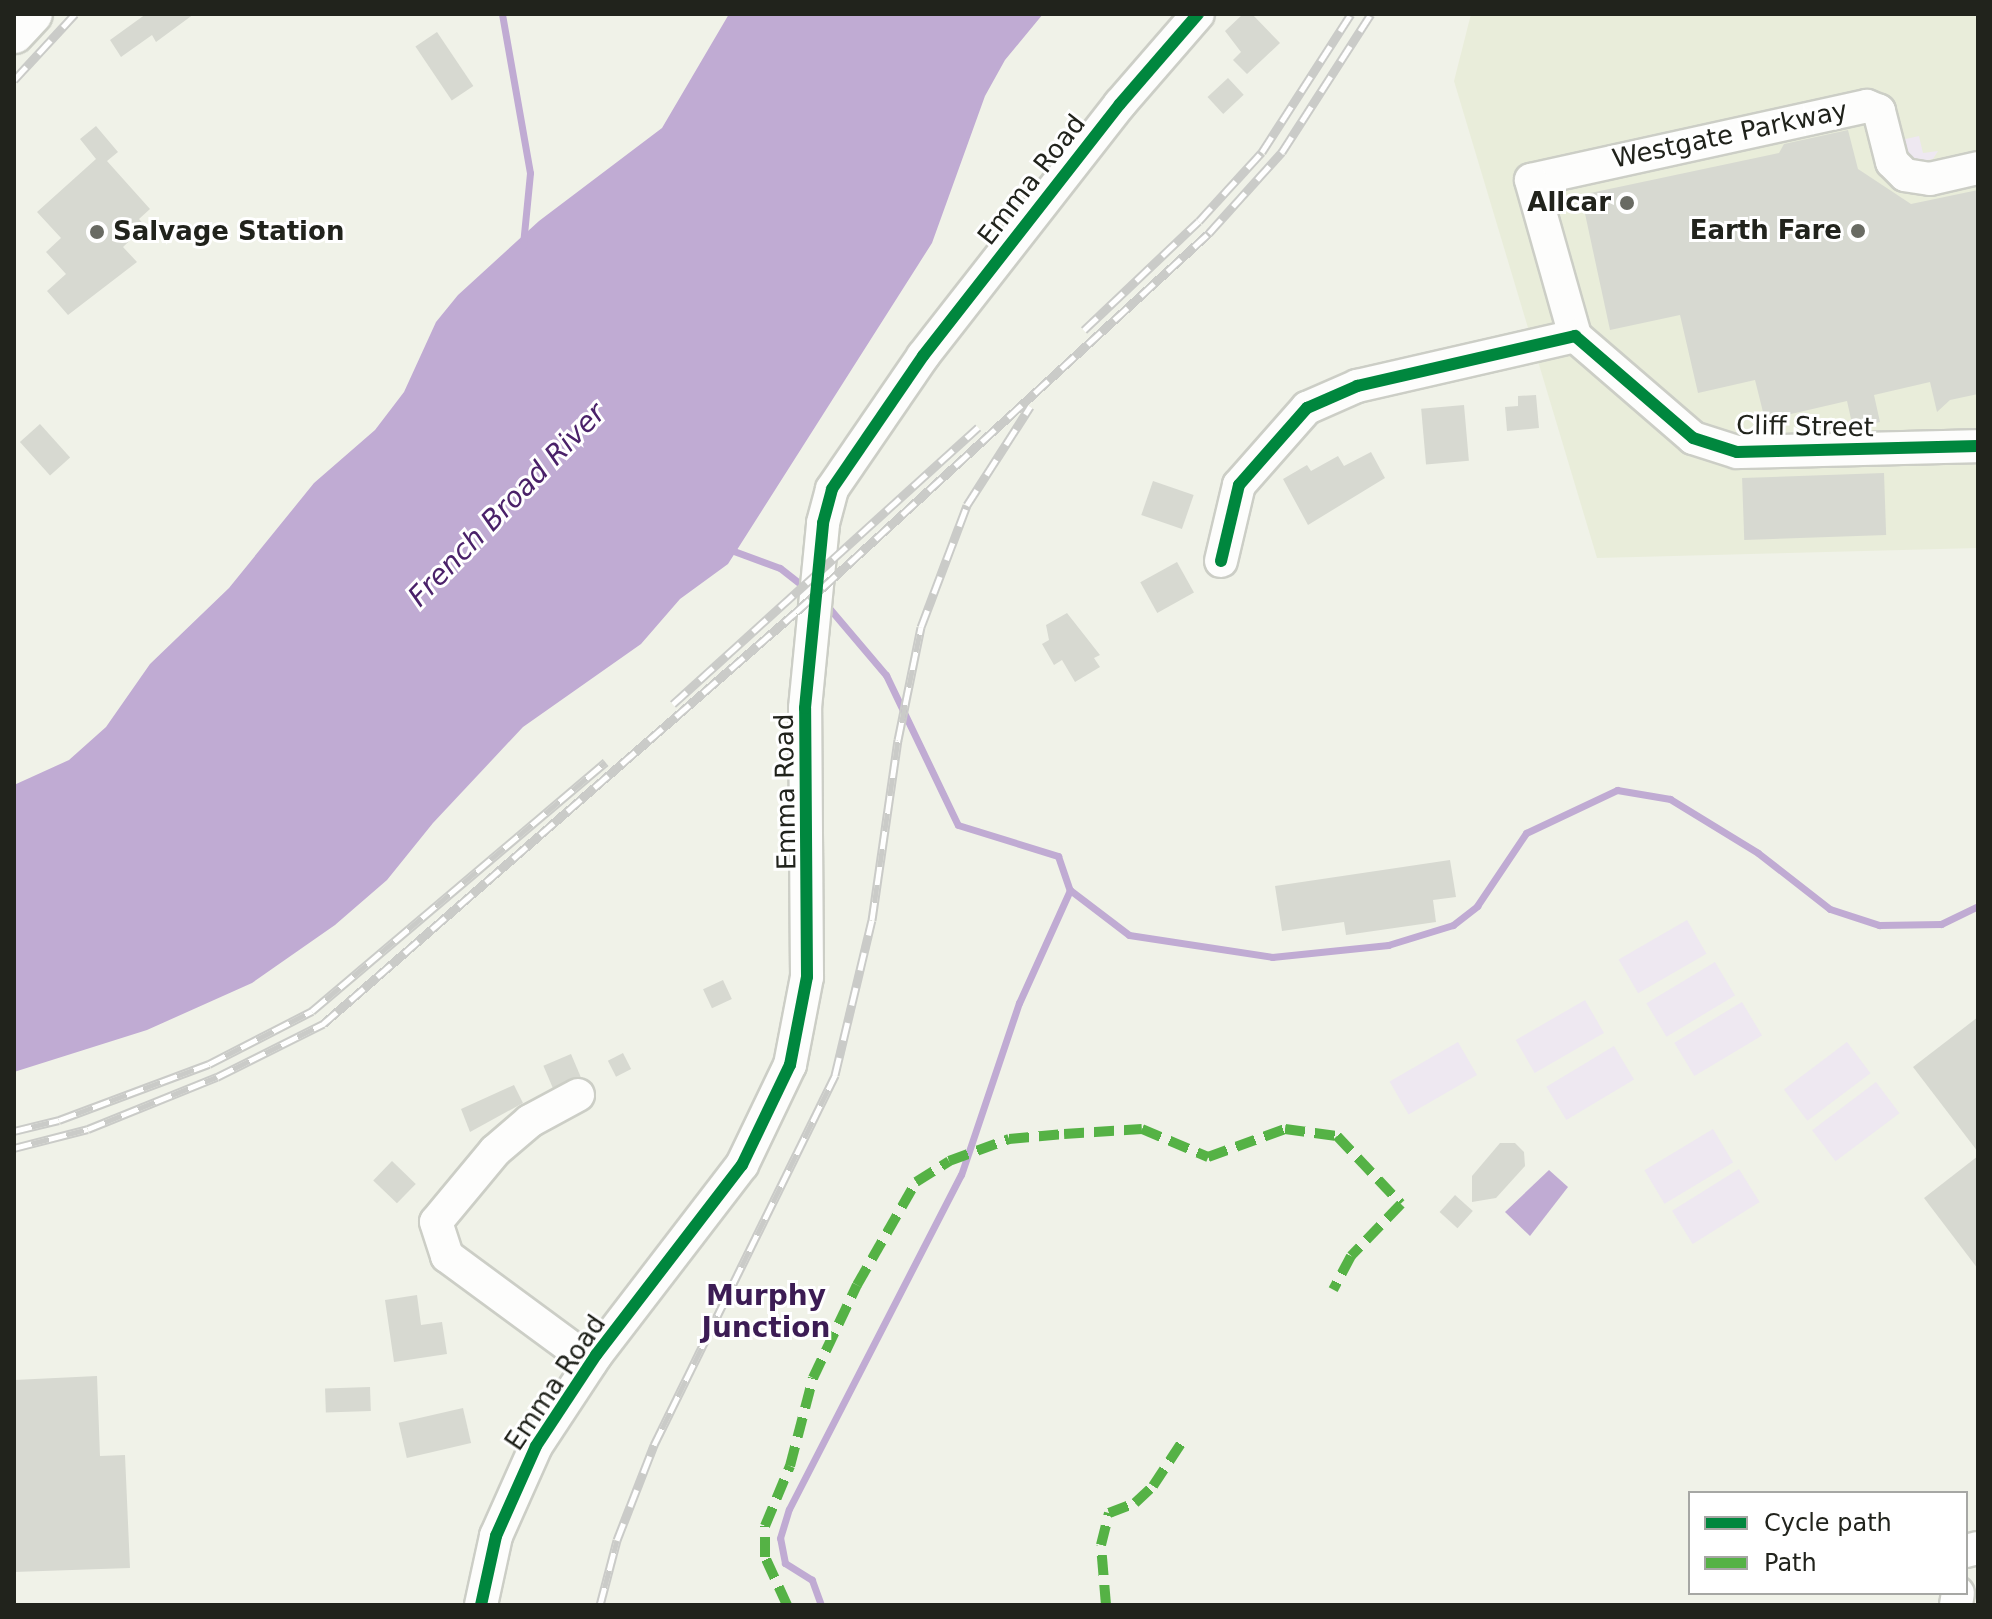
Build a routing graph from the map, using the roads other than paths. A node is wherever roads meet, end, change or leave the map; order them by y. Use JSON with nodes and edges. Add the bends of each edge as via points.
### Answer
{"nodes":[{"id":1,"x":32,"y":14,"type":"edge"},
{"id":2,"x":1198,"y":14,"type":"edge"},
{"id":3,"x":14,"y":33,"type":"edge"},
{"id":4,"x":1978,"y":168,"type":"edge"},
{"id":5,"x":1575,"y":336,"type":"junction"},
{"id":6,"x":1978,"y":446,"type":"edge"},
{"id":7,"x":1221,"y":561,"type":"dead end"},
{"id":8,"x":578,"y":1095,"type":"dead end"},
{"id":9,"x":591,"y":1362,"type":"junction"},
{"id":10,"x":481,"y":1605,"type":"edge"}],
"edges":[{"from":1,"to":3,"type":"main road"},
{"from":2,"to":9,"type":"street","name":"Emma Road","via":[[1120,104],[858,445],[832,489],[805,708],[807,977],[790,1065],[742,1165]]},
{"from":4,"to":5,"type":"street","name":"Westgate Parkway","via":[[1930,179],[1905,175],[1892,162],[1879,111],[1867,106],[1531,180]]},
{"from":5,"to":6,"type":"street","name":"Cliff Street","via":[[1693,438],[1737,452]]},
{"from":5,"to":7,"type":"street","via":[[1357,386],[1307,408],[1239,485]]},
{"from":8,"to":9,"type":"street","via":[[530,1121],[495,1151],[436,1222],[447,1256]]},
{"from":9,"to":10,"type":"street","name":"Emma Road","via":[[512,1493],[484,1576]]}]}
